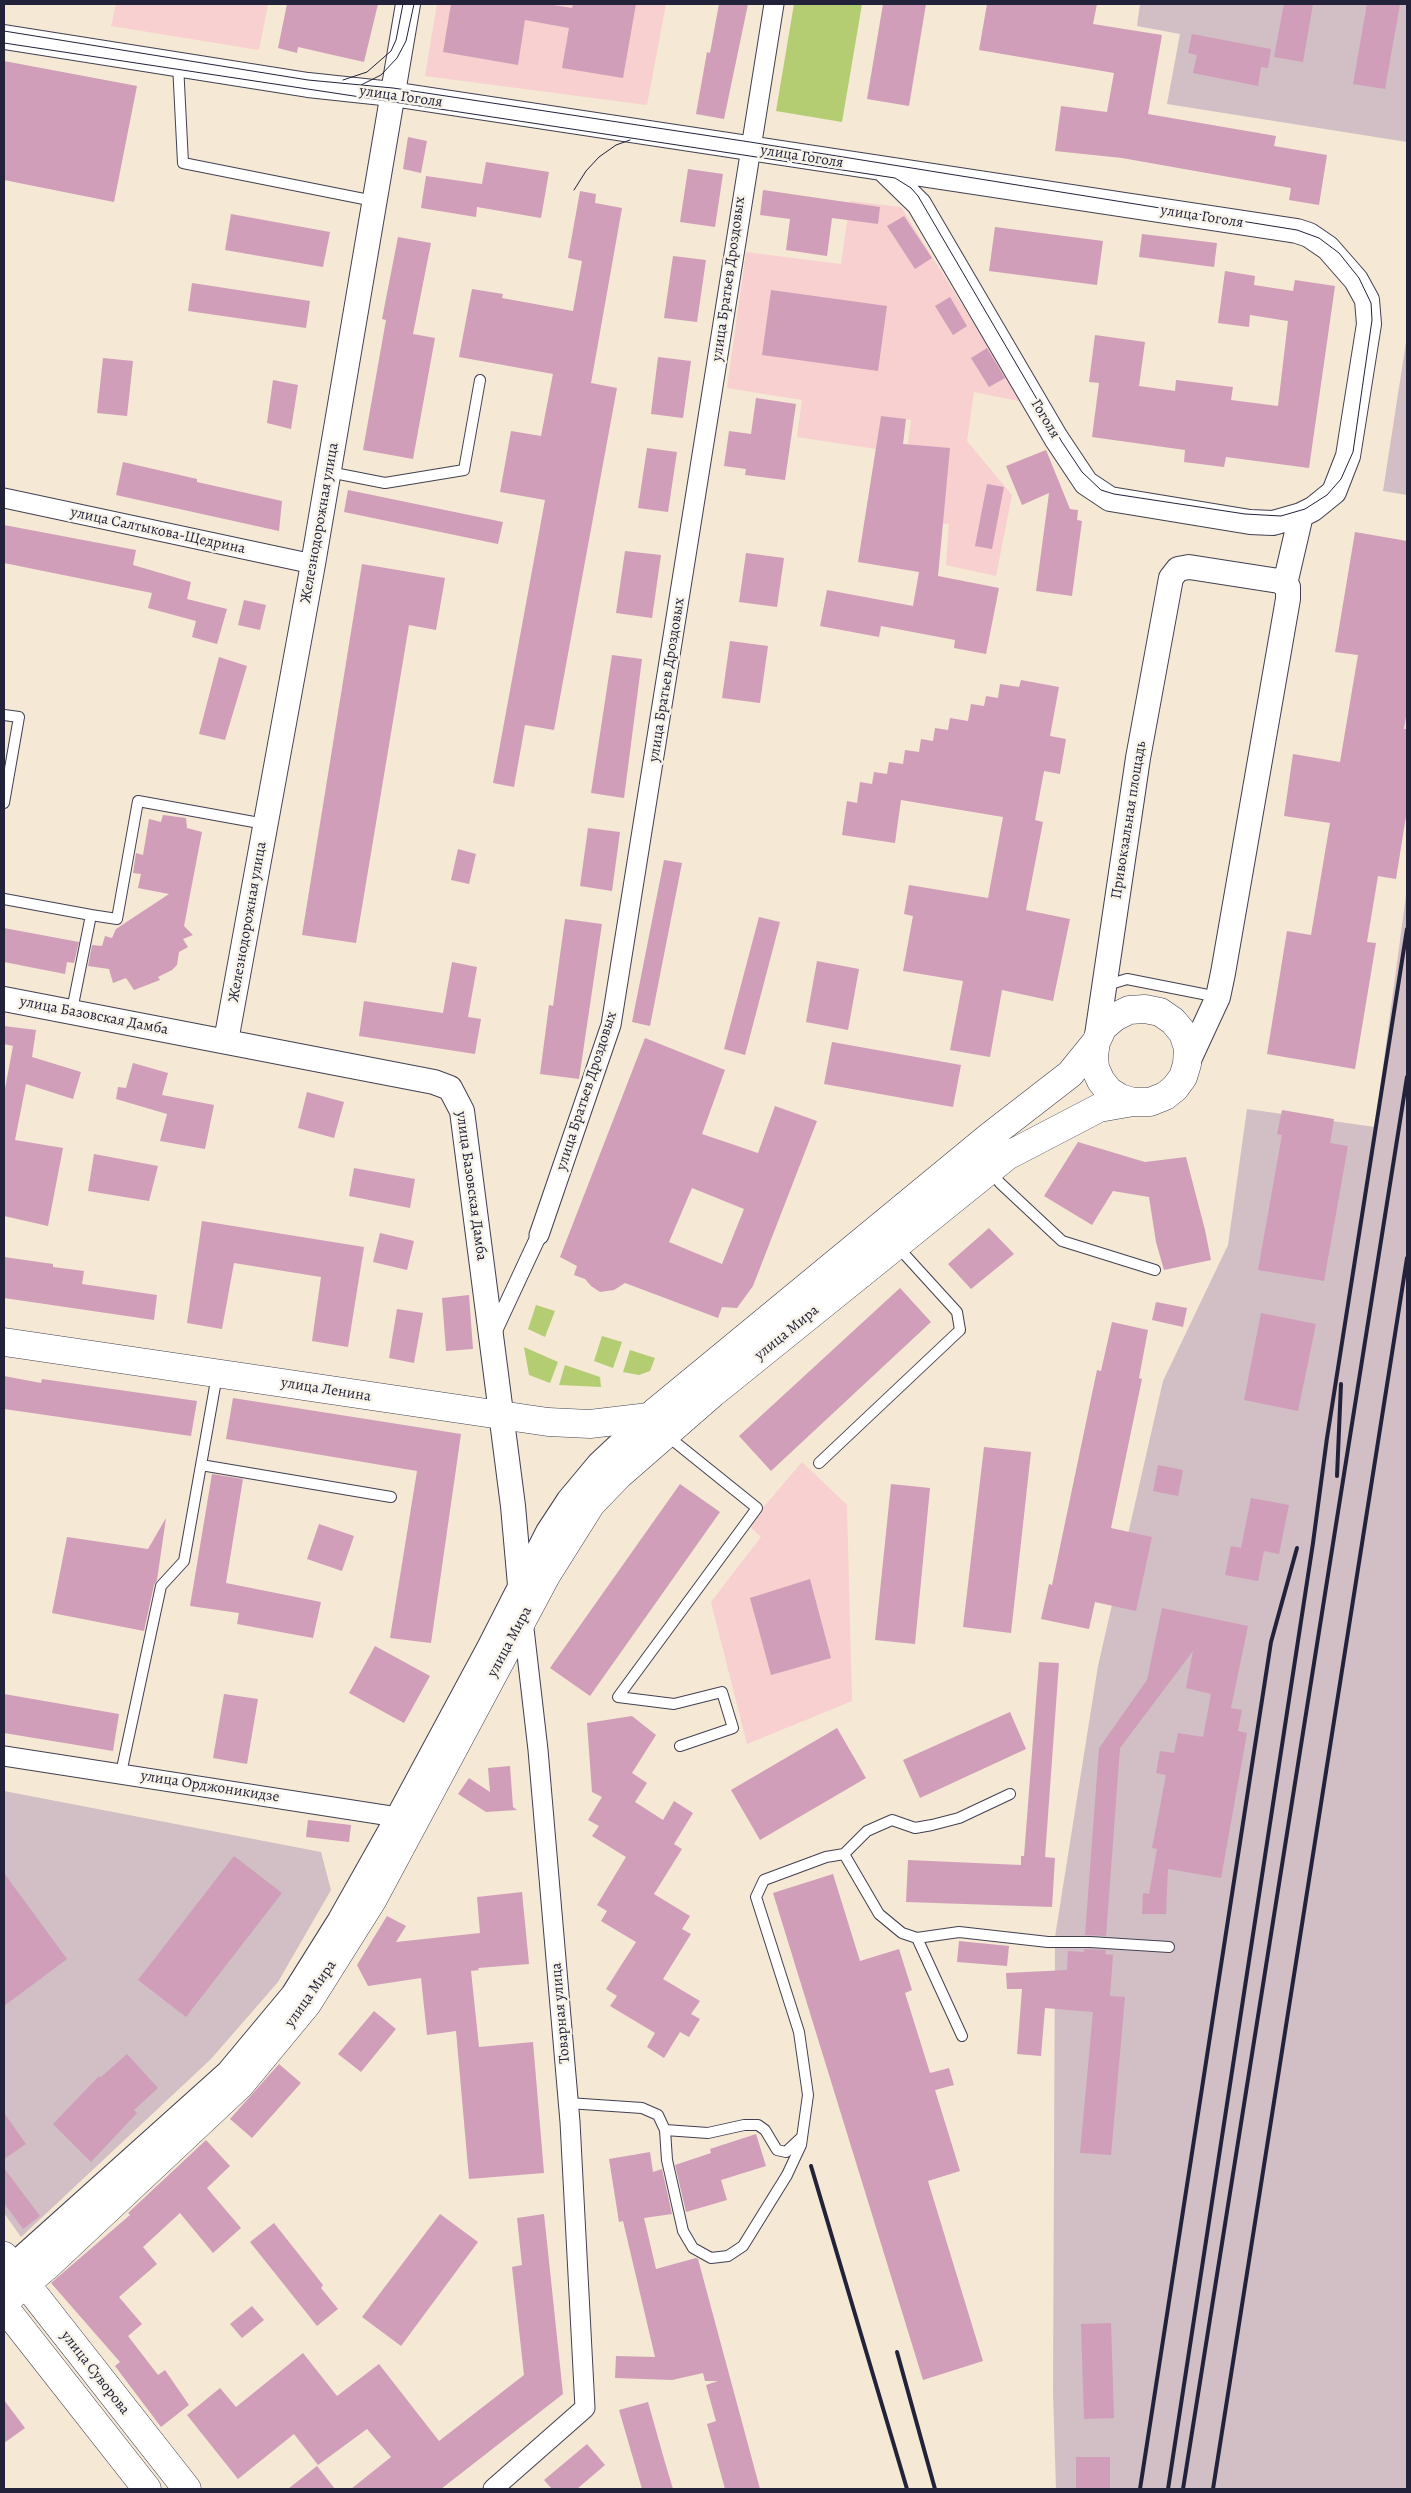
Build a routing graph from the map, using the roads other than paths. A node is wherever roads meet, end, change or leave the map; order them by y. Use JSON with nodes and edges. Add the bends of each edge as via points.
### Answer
{"nodes":[{"id":1,"x":408,"y":4,"type":"edge"},
{"id":2,"x":774,"y":4,"type":"edge"},
{"id":3,"x":4,"y":37,"type":"edge"},
{"id":4,"x":178,"y":64,"type":"junction"},
{"id":5,"x":392,"y":94,"type":"junction"},
{"id":6,"x":749,"y":149,"type":"junction"},
{"id":7,"x":883,"y":169,"type":"junction"},
{"id":8,"x":374,"y":201,"type":"junction"},
{"id":9,"x":480,"y":380,"type":"dead end"},
{"id":10,"x":328,"y":472,"type":"junction"},
{"id":11,"x":4,"y":498,"type":"edge"},
{"id":12,"x":1301,"y":514,"type":"junction"},
{"id":13,"x":313,"y":564,"type":"junction"},
{"id":14,"x":1285,"y":584,"type":"junction"},
{"id":15,"x":4,"y":714,"type":"edge"},
{"id":16,"x":4,"y":803,"type":"edge"},
{"id":17,"x":265,"y":824,"type":"junction"},
{"id":18,"x":4,"y":899,"type":"edge"},
{"id":19,"x":91,"y":915,"type":"junction"},
{"id":20,"x":1104,"y":986,"type":"junction"},
{"id":21,"x":1218,"y":997,"type":"junction"},
{"id":22,"x":4,"y":998,"type":"edge"},
{"id":23,"x":72,"y":1010,"type":"junction"},
{"id":24,"x":226,"y":1042,"type":"junction"},
{"id":25,"x":1096,"y":1042,"type":"junction"},
{"id":26,"x":1187,"y":1064,"type":"junction"},
{"id":27,"x":1133,"y":1102,"type":"junction"},
{"id":28,"x":989,"y":1169,"type":"junction"},
{"id":29,"x":539,"y":1235,"type":"joint"},
{"id":30,"x":896,"y":1245,"type":"junction"},
{"id":31,"x":1155,"y":1270,"type":"dead end"},
{"id":32,"x":492,"y":1337,"type":"junction"},
{"id":33,"x":4,"y":1342,"type":"edge"},
{"id":34,"x":217,"y":1373,"type":"junction"},
{"id":35,"x":500,"y":1416,"type":"junction"},
{"id":36,"x":657,"y":1425,"type":"junction"},
{"id":37,"x":819,"y":1462,"type":"dead end"},
{"id":38,"x":201,"y":1466,"type":"junction"},
{"id":39,"x":391,"y":1497,"type":"dead end"},
{"id":40,"x":520,"y":1584,"type":"junction"},
{"id":41,"x":523,"y":1619,"type":"junction"},
{"id":42,"x":680,"y":1746,"type":"dead end"},
{"id":43,"x":4,"y":1756,"type":"edge"},
{"id":44,"x":121,"y":1773,"type":"junction"},
{"id":45,"x":1010,"y":1794,"type":"dead end"},
{"id":46,"x":407,"y":1818,"type":"junction"},
{"id":47,"x":844,"y":1854,"type":"junction"},
{"id":48,"x":917,"y":1938,"type":"junction"},
{"id":49,"x":1169,"y":1947,"type":"dead end"},
{"id":50,"x":962,"y":2036,"type":"dead end"},
{"id":51,"x":568,"y":2103,"type":"junction"},
{"id":52,"x":665,"y":2130,"type":"junction"},
{"id":53,"x":802,"y":2137,"type":"junction"},
{"id":54,"x":11,"y":2270,"type":"edge"},
{"id":55,"x":4,"y":2302,"type":"edge"},
{"id":56,"x":4,"y":2307,"type":"edge"},
{"id":57,"x":147,"y":2489,"type":"edge"},
{"id":58,"x":187,"y":2489,"type":"edge"},
{"id":59,"x":493,"y":2489,"type":"edge"}],
"edges":[{"from":1,"to":5,"type":"street","name":"Железнодорожная улица"},
{"from":2,"to":6,"type":"street","name":"улица Братьев Дроздовых"},
{"from":3,"to":4,"type":"street","name":"улица Гоголя"},
{"from":4,"to":5,"type":"street","name":"улица Гоголя","via":[[308,85]]},
{"from":4,"to":8,"type":"lane","via":[[183,163]]},
{"from":5,"to":6,"type":"street","name":"улица Гоголя"},
{"from":5,"to":8,"type":"street","name":"Железнодорожная улица"},
{"from":6,"to":7,"type":"street","name":"улица Гоголя"},
{"from":6,"to":29,"type":"street","name":"улица Братьев Дроздовых","via":[[611,1025]]},
{"from":7,"to":12,"type":"street","name":"Гоголя","via":[[919,204],[1056,438],[1086,483],[1110,499],[1250,522],[1273,523]]},
{"from":7,"to":12,"type":"street","name":"улица Гоголя","via":[[1297,231],[1323,244],[1345,264],[1356,280],[1367,300],[1369,324],[1348,456],[1334,492]]},
{"from":8,"to":10,"type":"street","name":"Железнодорожная улица"},
{"from":9,"to":10,"type":"lane","via":[[464,470],[385,483]]},
{"from":10,"to":13,"type":"street","name":"Железнодорожная улица"},
{"from":11,"to":13,"type":"street","name":"улица Салтыкова-Щедрина"},
{"from":12,"to":14,"type":"street"},
{"from":13,"to":17,"type":"street","name":"Железнодорожная улица"},
{"from":14,"to":20,"type":"street","name":"Привокзальная площадь","via":[[1189,567],[1178,569],[1171,578],[1138,758]]},
{"from":14,"to":21,"type":"street","via":[[1288,599]]},
{"from":15,"to":16,"type":"lane","via":[[19,717]]},
{"from":17,"to":19,"type":"lane","via":[[138,801],[117,919]]},
{"from":17,"to":24,"type":"street","name":"Железнодорожная улица"},
{"from":18,"to":19,"type":"lane"},
{"from":19,"to":23,"type":"lane"},
{"from":20,"to":21,"type":"lane","via":[[1127,979]]},
{"from":20,"to":25,"type":"street","name":"Привокзальная площадь"},
{"from":21,"to":26,"type":"street"},
{"from":22,"to":23,"type":"street","name":"улица Базовская Дамба"},
{"from":23,"to":24,"type":"street","name":"улица Базовская Дамба"},
{"from":24,"to":32,"type":"street","name":"улица Базовская Дамба","via":[[434,1082],[450,1088],[462,1111]]},
{"from":25,"to":26,"type":"main road","via":[[1103,1028],[1129,1010],[1160,1012],[1183,1033],[1188,1048]]},
{"from":25,"to":27,"type":"main road","via":[[1095,1068],[1100,1080],[1109,1091]]},
{"from":25,"to":36,"type":"main road","name":"улица Мира","via":[[1070,1074],[990,1136]]},
{"from":26,"to":27,"type":"main road","via":[[1183,1077],[1165,1096],[1150,1102]]},
{"from":27,"to":28,"type":"main road","name":"улица Мира","via":[[1099,1108],[1007,1156]]},
{"from":28,"to":30,"type":"main road","name":"улица Мира"},
{"from":28,"to":31,"type":"lane","via":[[1062,1241]]},
{"from":29,"to":32,"type":"street","name":"улица Братьев Дроздовых"},
{"from":30,"to":36,"type":"main road","name":"улица Мира"},
{"from":30,"to":37,"type":"lane","via":[[956,1312],[960,1330]]},
{"from":32,"to":35,"type":"street","name":"улица Базовская Дамба"},
{"from":33,"to":34,"type":"main road","name":"улица Ленина"},
{"from":34,"to":35,"type":"main road","name":"улица Ленина"},
{"from":34,"to":38,"type":"lane"},
{"from":35,"to":36,"type":"main road","name":"улица Ленина","via":[[590,1424]]},
{"from":35,"to":40,"type":"street","name":"улица Базовская Дамба"},
{"from":36,"to":40,"type":"street","name":"улица Мира","via":[[600,1464],[568,1500]]},
{"from":36,"to":41,"type":"main road","name":"улица Мира","via":[[619,1475],[591,1504],[556,1558]]},
{"from":36,"to":42,"type":"lane","via":[[757,1508],[618,1697],[674,1704],[722,1692],[733,1728]]},
{"from":38,"to":39,"type":"lane"},
{"from":38,"to":44,"type":"lane","via":[[184,1561],[161,1586]]},
{"from":40,"to":41,"type":"street","name":"улица Базовская Дамба"},
{"from":40,"to":46,"type":"street","name":"улица Мира"},
{"from":41,"to":46,"type":"main road","name":"улица Мира"},
{"from":41,"to":51,"type":"street","name":"Товарная улица","via":[[538,1750]]},
{"from":43,"to":44,"type":"street","name":"улица Орджоникидзе"},
{"from":44,"to":46,"type":"street","name":"улица Орджоникидзе"},
{"from":45,"to":47,"type":"lane","via":[[959,1818],[932,1825],[915,1828],[892,1820],[867,1831]]},
{"from":46,"to":54,"type":"main road","name":"улица Мира","via":[[373,1899],[307,2004],[240,2085]]},
{"from":47,"to":48,"type":"lane","via":[[879,1914],[902,1933]]},
{"from":47,"to":53,"type":"lane","via":[[826,1857],[764,1880],[756,1897],[799,2032],[808,2096]]},
{"from":48,"to":49,"type":"lane","via":[[959,1932],[1048,1942]]},
{"from":48,"to":50,"type":"lane"},
{"from":51,"to":52,"type":"lane","via":[[642,2108],[658,2115]]},
{"from":51,"to":59,"type":"street","name":"Товарная улица","via":[[585,2408]]},
{"from":52,"to":53,"type":"lane","via":[[708,2133],[758,2125],[766,2130],[777,2150],[786,2152]]},
{"from":52,"to":53,"type":"lane","via":[[667,2160],[683,2231],[693,2248],[711,2258],[728,2256],[743,2246],[788,2175]]},
{"from":54,"to":55,"type":"main road","name":"улица Мира"},
{"from":54,"to":58,"type":"main road","name":"улица Суворова"},
{"from":56,"to":57,"type":"main road","name":"улица Суворова"}]}
